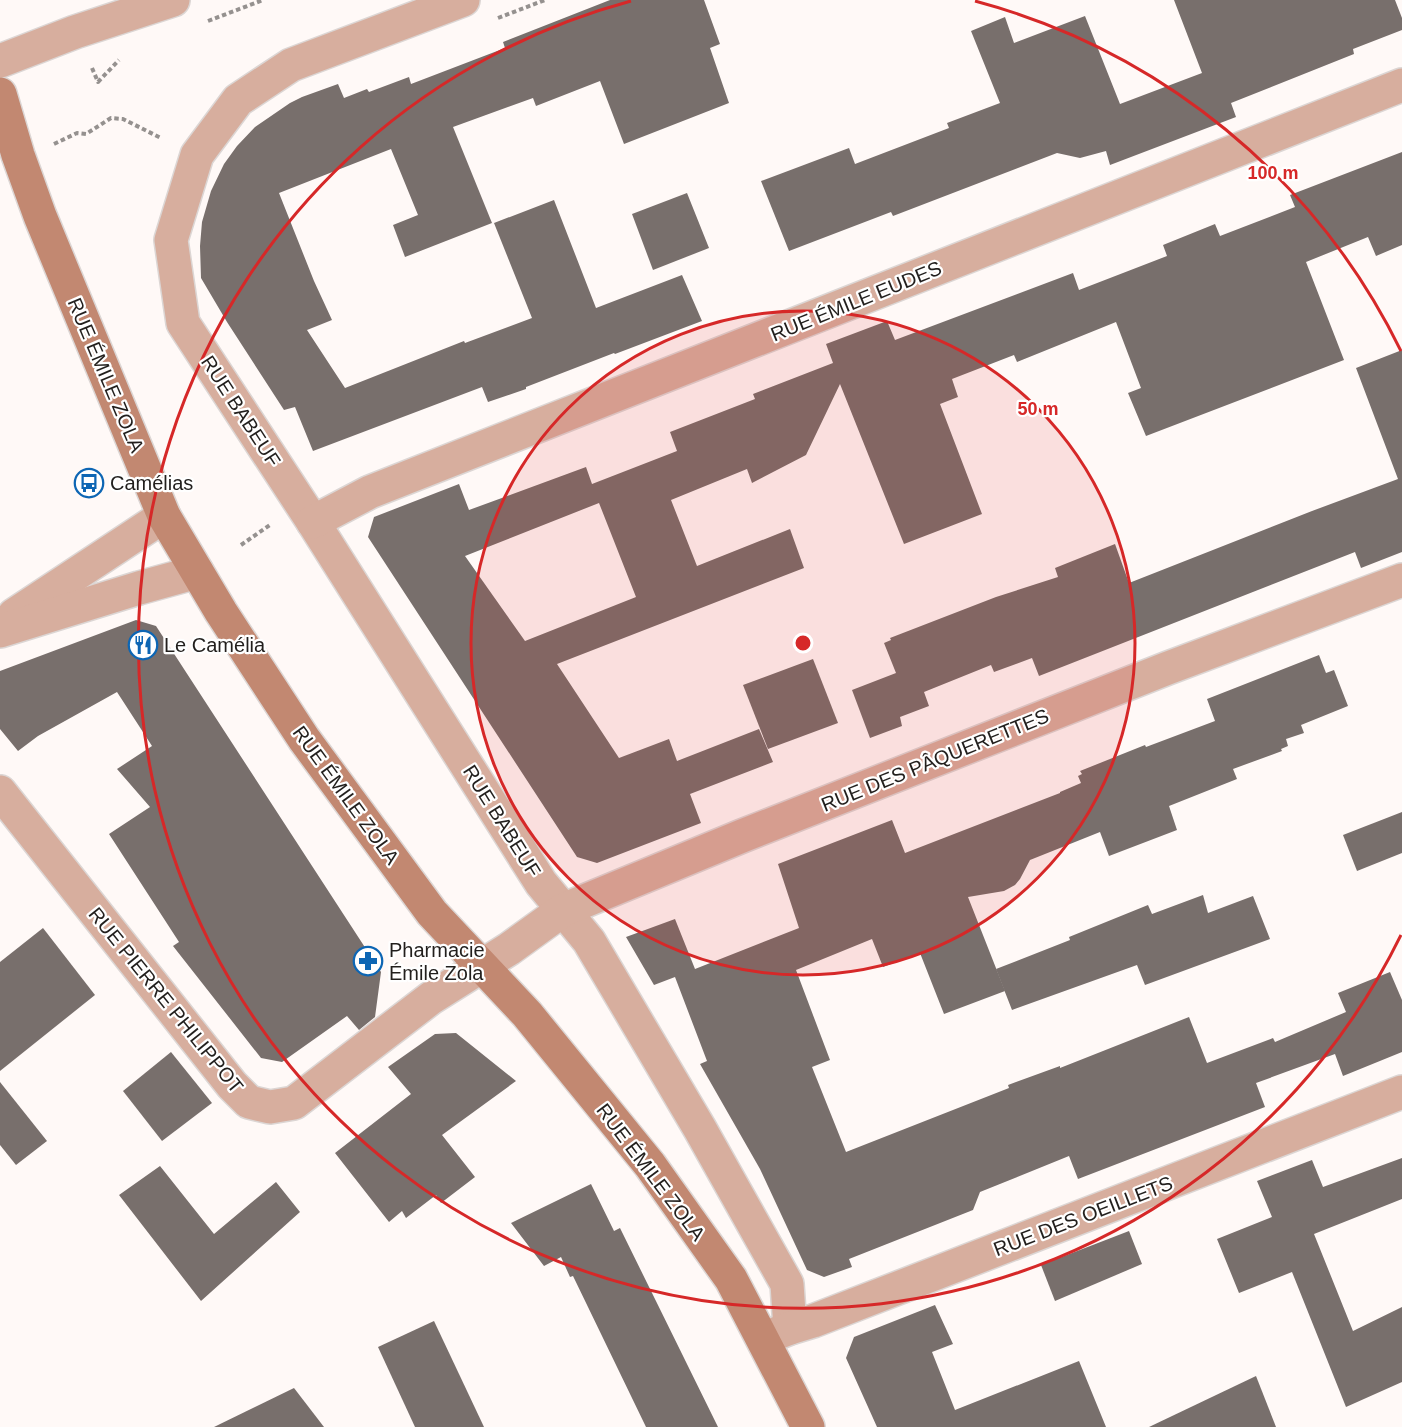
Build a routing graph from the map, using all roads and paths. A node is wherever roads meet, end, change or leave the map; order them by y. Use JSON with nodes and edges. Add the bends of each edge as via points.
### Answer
{"nodes":[{"id":1,"x":173,"y":0,"type":"edge"},
{"id":2,"x":463,"y":0,"type":"edge"},
{"id":3,"x":545,"y":0,"type":"edge"},
{"id":4,"x":491,"y":21,"type":"dead end"},
{"id":5,"x":0,"y":61,"type":"edge"},
{"id":6,"x":1402,"y":86,"type":"edge"},
{"id":7,"x":0,"y":94,"type":"edge"},
{"id":8,"x":153,"y":134,"type":"dead end"},
{"id":9,"x":51,"y":145,"type":"dead end"},
{"id":10,"x":164,"y":516,"type":"junction"},
{"id":11,"x":313,"y":522,"type":"junction"},
{"id":12,"x":273,"y":523,"type":"dead end"},
{"id":13,"x":241,"y":545,"type":"dead end"},
{"id":14,"x":198,"y":572,"type":"junction"},
{"id":15,"x":1402,"y":580,"type":"edge"},
{"id":16,"x":0,"y":625,"type":"edge"},
{"id":17,"x":0,"y":631,"type":"edge"},
{"id":18,"x":0,"y":792,"type":"edge"},
{"id":19,"x":563,"y":909,"type":"junction"},
{"id":20,"x":482,"y":966,"type":"junction"},
{"id":21,"x":1402,"y":1092,"type":"edge"},
{"id":22,"x":776,"y":1333,"type":"junction"},
{"id":23,"x":808,"y":1427,"type":"edge"}],
"edges":[{"from":1,"to":5,"type":"street"},
{"from":2,"to":11,"type":"street","name":"RUE BABEUF","via":[[291,65],[238,100],[197,154],[171,240],[183,323]]},
{"from":3,"to":4,"type":"path"},
{"from":6,"to":11,"type":"street","name":"RUE ÉMILE EUDES","via":[[370,492]]},
{"from":7,"to":10,"type":"main road","name":"RUE ÉMILE ZOLA","via":[[40,216]]},
{"from":8,"to":9,"type":"path","via":[[123,119],[111,118],[86,134],[77,133]]},
{"from":10,"to":14,"type":"main road","name":"RUE ÉMILE ZOLA"},
{"from":10,"to":16,"type":"street"},
{"from":11,"to":19,"type":"street","name":"RUE BABEUF","via":[[542,883]]},
{"from":12,"to":13,"type":"path"},
{"from":14,"to":17,"type":"street"},
{"from":14,"to":20,"type":"main road","name":"RUE ÉMILE ZOLA","via":[[304,739],[432,913]]},
{"from":15,"to":19,"type":"street","name":"RUE DES PÂQUERETTES","via":[[1146,677]]},
{"from":18,"to":20,"type":"street","name":"RUE PIERRE PHILIPPOT","via":[[249,1102],[270,1107],[294,1103],[431,999]]},
{"from":19,"to":20,"type":"street","name":"RUE DES PÂQUERETTES"},
{"from":19,"to":22,"type":"street","name":"RUE ÉMILE ZOLA","via":[[588,941],[700,1129],[786,1284]]},
{"from":20,"to":22,"type":"main road","name":"RUE ÉMILE ZOLA","via":[[527,1014],[650,1166],[731,1279]]},
{"from":21,"to":22,"type":"street","name":"RUE DES OEILLETS"},
{"from":22,"to":23,"type":"main road","name":"RUE ÉMILE ZOLA"}]}
